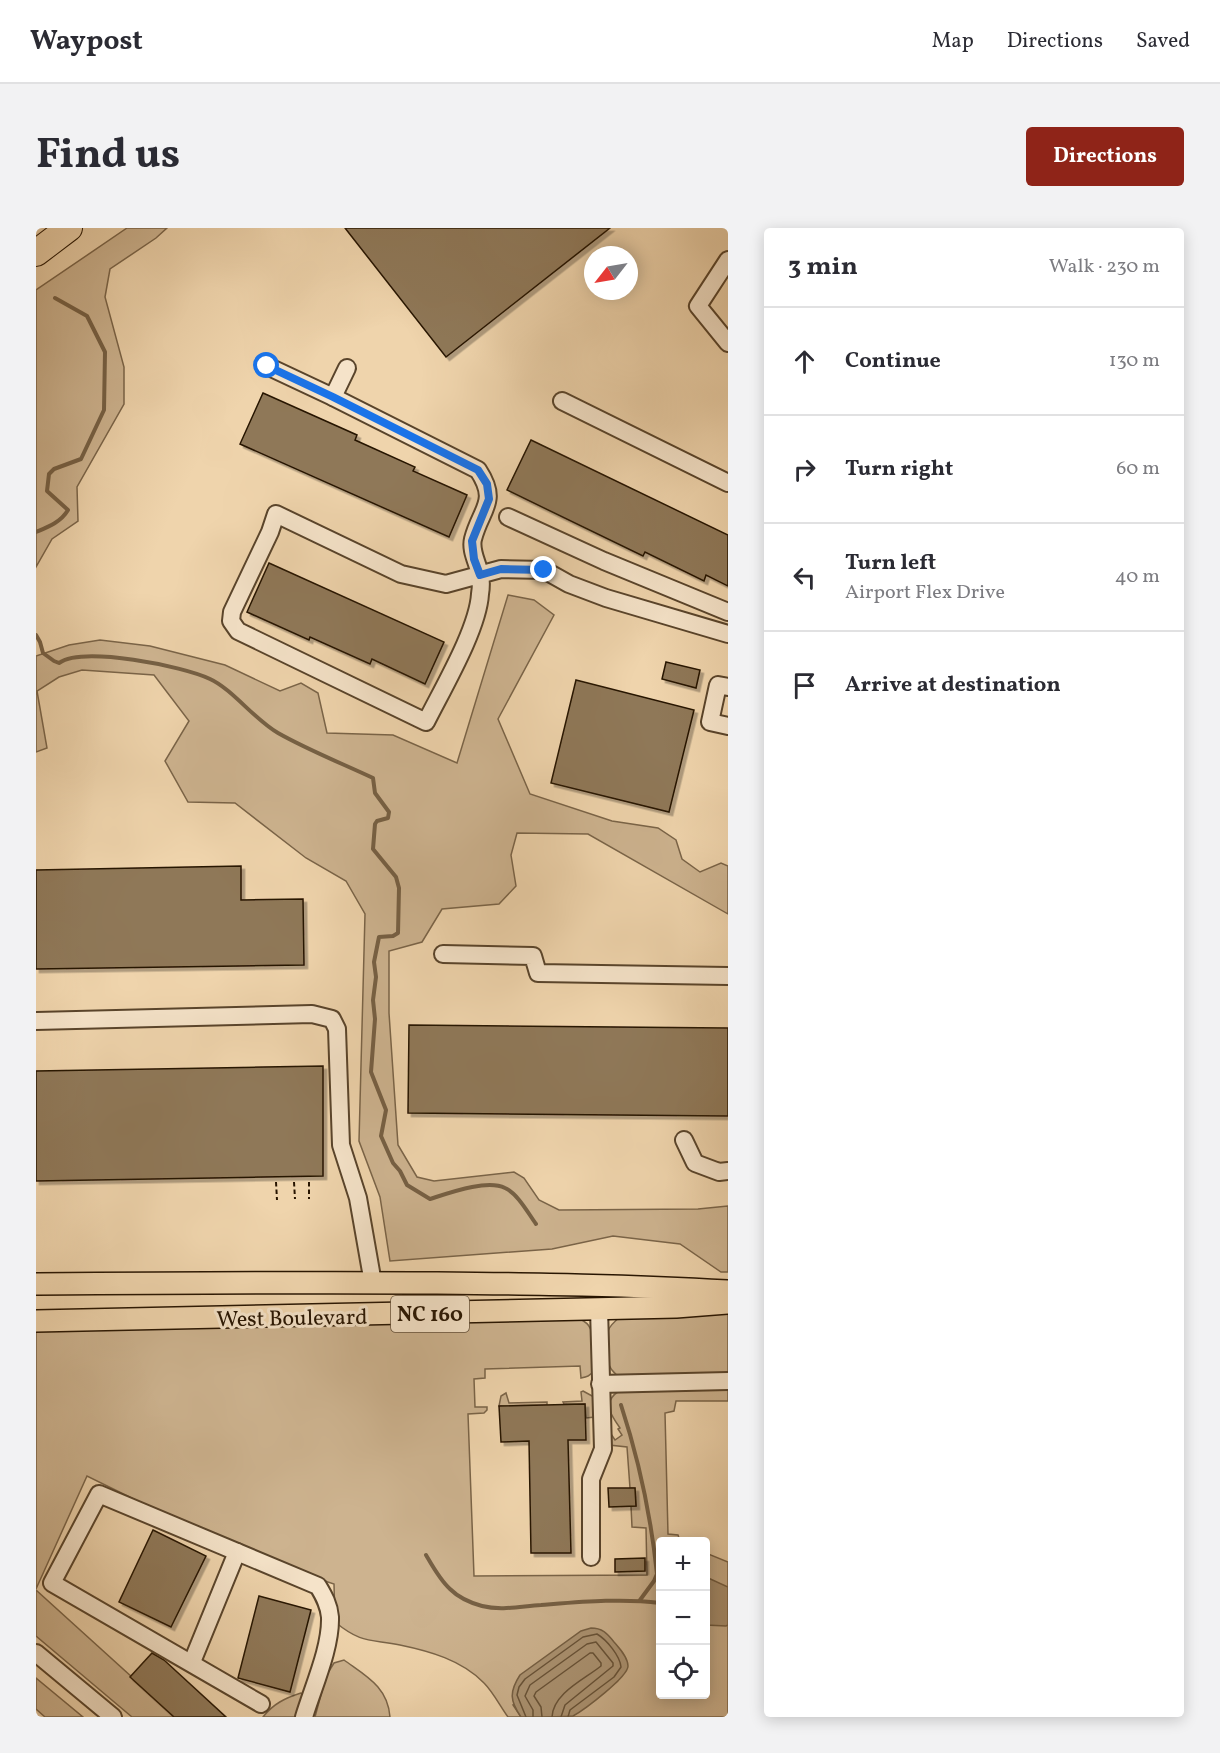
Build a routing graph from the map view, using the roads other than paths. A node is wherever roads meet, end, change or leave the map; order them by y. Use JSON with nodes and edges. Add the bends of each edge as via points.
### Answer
{"nodes":[{"id":1,"x":69,"y":228,"type":"edge"},
{"id":2,"x":36,"y":253,"type":"edge"},
{"id":3,"x":728,"y":260,"type":"edge"},
{"id":4,"x":728,"y":343,"type":"edge"},
{"id":5,"x":267,"y":366,"type":"dead end"},
{"id":6,"x":347,"y":368,"type":"dead end"},
{"id":7,"x":333,"y":397,"type":"junction"},
{"id":8,"x":562,"y":401,"type":"dead end"},
{"id":9,"x":728,"y":483,"type":"edge"},
{"id":10,"x":508,"y":517,"type":"dead end"},
{"id":11,"x":480,"y":575,"type":"junction"},
{"id":12,"x":728,"y":612,"type":"edge"},
{"id":13,"x":728,"y":634,"type":"edge"},
{"id":14,"x":728,"y":687,"type":"edge"},
{"id":15,"x":728,"y":726,"type":"edge"},
{"id":16,"x":444,"y":954,"type":"dead end"},
{"id":17,"x":728,"y":976,"type":"edge"},
{"id":18,"x":36,"y":1021,"type":"edge"},
{"id":19,"x":684,"y":1140,"type":"dead end"},
{"id":20,"x":728,"y":1171,"type":"edge"},
{"id":21,"x":373,"y":1283,"type":"junction"},
{"id":22,"x":36,"y":1284,"type":"edge"},
{"id":23,"x":728,"y":1291,"type":"edge"},
{"id":24,"x":728,"y":1303,"type":"edge"},
{"id":25,"x":598,"y":1309,"type":"junction"},
{"id":26,"x":36,"y":1321,"type":"edge"},
{"id":27,"x":728,"y":1381,"type":"edge"},
{"id":28,"x":600,"y":1384,"type":"junction"},
{"id":29,"x":237,"y":1552,"type":"junction"},
{"id":30,"x":591,"y":1557,"type":"dead end"},
{"id":31,"x":36,"y":1653,"type":"edge"},
{"id":32,"x":192,"y":1662,"type":"junction"},
{"id":33,"x":261,"y":1704,"type":"dead end"},
{"id":34,"x":113,"y":1717,"type":"edge"},
{"id":35,"x":304,"y":1717,"type":"edge"}],
"edges":[{"from":1,"to":2,"type":"highway"},
{"from":3,"to":4,"type":"street","via":[[698,306]]},
{"from":5,"to":7,"type":"street"},
{"from":6,"to":7,"type":"street"},
{"from":7,"to":11,"type":"street","via":[[478,470],[487,484],[489,499],[472,541]]},
{"from":8,"to":9,"type":"street"},
{"from":10,"to":12,"type":"street"},
{"from":11,"to":11,"type":"street","via":[[472,628],[426,722],[238,631],[231,621],[276,514],[401,574],[446,584]]},
{"from":11,"to":13,"type":"street","via":[[501,569],[544,570],[606,598]]},
{"from":14,"to":15,"type":"street","via":[[718,685],[710,722]]},
{"from":16,"to":17,"type":"street","via":[[533,956],[538,973]]},
{"from":18,"to":21,"type":"street","via":[[312,1014],[332,1019],[337,1029],[341,1145],[358,1198]]},
{"from":19,"to":20,"type":"street","via":[[695,1163],[719,1172]]},
{"from":21,"to":22,"type":"main road","name":"West Boulevard","number":"NC 160"},
{"from":21,"to":23,"type":"main road","name":"West Boulevard","number":"NC 160"},
{"from":24,"to":25,"type":"main road","name":"West Boulevard","number":"NC 160"},
{"from":25,"to":26,"type":"main road","name":"West Boulevard","number":"NC 160"},
{"from":25,"to":28,"type":"street"},
{"from":27,"to":28,"type":"street"},
{"from":28,"to":30,"type":"street","via":[[603,1449],[591,1479]]},
{"from":29,"to":32,"type":"street"},
{"from":29,"to":32,"type":"street","via":[[99,1494],[52,1583]]},
{"from":29,"to":35,"type":"street","via":[[318,1586],[326,1599],[329,1637]]},
{"from":31,"to":34,"type":"street"},
{"from":32,"to":33,"type":"street"}]}
